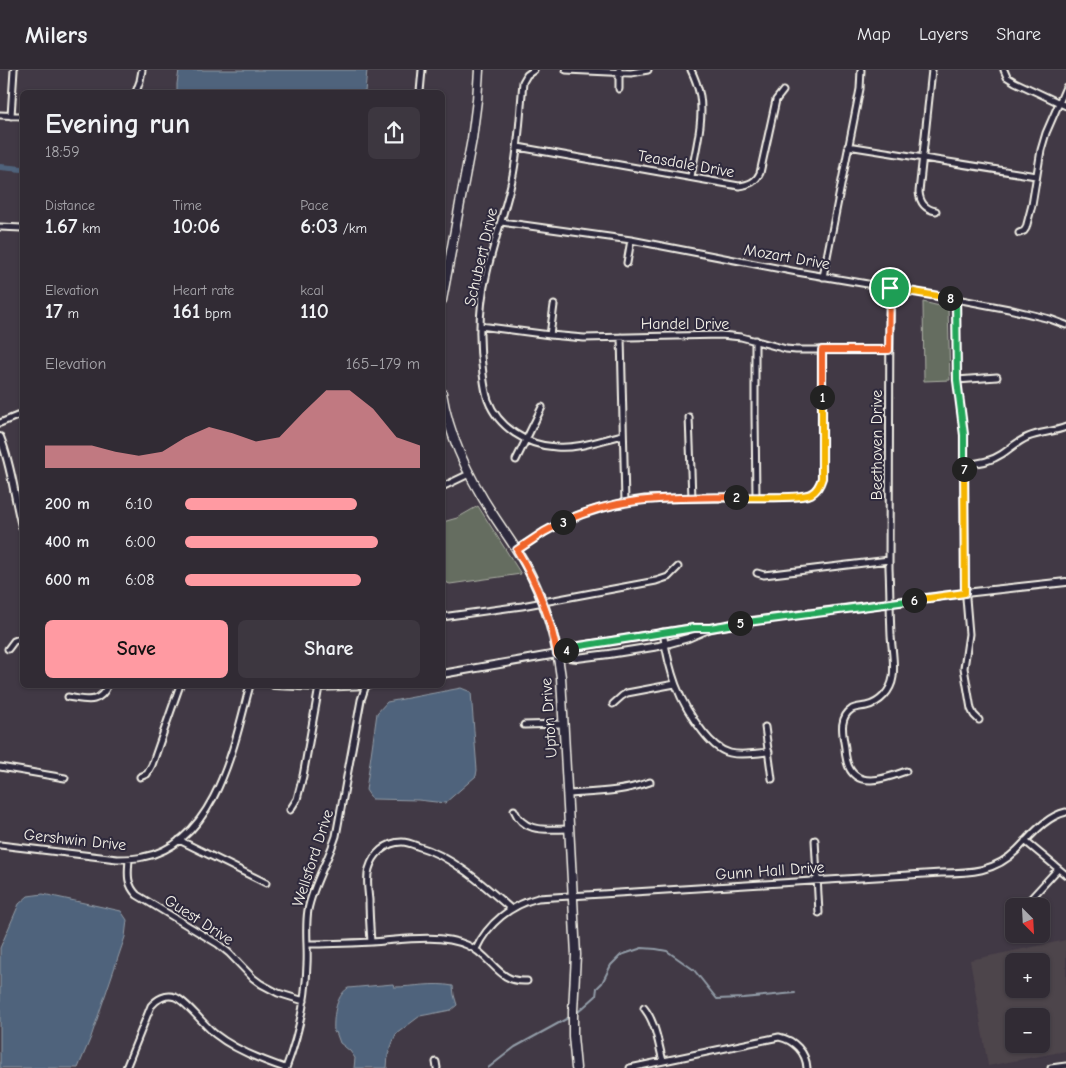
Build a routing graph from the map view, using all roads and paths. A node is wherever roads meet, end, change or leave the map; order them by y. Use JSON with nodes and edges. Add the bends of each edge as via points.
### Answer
{"nodes":[{"id":1,"x":14,"y":70,"type":"edge"},
{"id":2,"x":142,"y":70,"type":"edge"},
{"id":3,"x":422,"y":70,"type":"edge"},
{"id":4,"x":479,"y":70,"type":"edge"},
{"id":5,"x":534,"y":70,"type":"edge"},
{"id":6,"x":566,"y":70,"type":"edge"},
{"id":7,"x":648,"y":70,"type":"edge"},
{"id":8,"x":692,"y":70,"type":"edge"},
{"id":9,"x":861,"y":70,"type":"edge"},
{"id":10,"x":932,"y":70,"type":"edge"},
{"id":11,"x":1004,"y":70,"type":"edge"},
{"id":12,"x":619,"y":72,"type":"edge"},
{"id":13,"x":1066,"y":87,"type":"edge"},
{"id":14,"x":137,"y":90,"type":"edge"},
{"id":15,"x":420,"y":90,"type":"edge"},
{"id":16,"x":619,"y":90,"type":"dead end"},
{"id":17,"x":782,"y":91,"type":"dead end"},
{"id":18,"x":1059,"y":103,"type":"junction"},
{"id":19,"x":1066,"y":106,"type":"edge"},
{"id":20,"x":0,"y":115,"type":"edge"},
{"id":21,"x":11,"y":116,"type":"junction"},
{"id":22,"x":20,"y":116,"type":"edge"},
{"id":23,"x":848,"y":146,"type":"junction"},
{"id":24,"x":518,"y":147,"type":"junction"},
{"id":25,"x":922,"y":157,"type":"junction"},
{"id":26,"x":1036,"y":176,"type":"junction"},
{"id":27,"x":691,"y":177,"type":"junction"},
{"id":28,"x":936,"y":211,"type":"dead end"},
{"id":29,"x":501,"y":222,"type":"junction"},
{"id":30,"x":0,"y":227,"type":"edge"},
{"id":31,"x":20,"y":228,"type":"edge"},
{"id":32,"x":1019,"y":233,"type":"dead end"},
{"id":33,"x":631,"y":240,"type":"junction"},
{"id":34,"x":627,"y":263,"type":"dead end"},
{"id":35,"x":823,"y":277,"type":"junction"},
{"id":36,"x":445,"y":284,"type":"edge"},
{"id":37,"x":890,"y":288,"type":"junction"},
{"id":38,"x":956,"y":299,"type":"junction"},
{"id":39,"x":554,"y":305,"type":"dead end"},
{"id":40,"x":1066,"y":325,"type":"edge"},
{"id":41,"x":480,"y":326,"type":"junction"},
{"id":42,"x":550,"y":335,"type":"junction"},
{"id":43,"x":621,"y":337,"type":"junction"},
{"id":44,"x":755,"y":340,"type":"junction"},
{"id":45,"x":822,"y":350,"type":"junction"},
{"id":46,"x":889,"y":350,"type":"junction"},
{"id":47,"x":997,"y":377,"type":"dead end"},
{"id":48,"x":957,"y":380,"type":"junction"},
{"id":49,"x":445,"y":405,"type":"edge"},
{"id":50,"x":542,"y":407,"type":"dead end"},
{"id":51,"x":20,"y":415,"type":"edge"},
{"id":52,"x":689,"y":417,"type":"dead end"},
{"id":53,"x":0,"y":423,"type":"edge"},
{"id":54,"x":1066,"y":427,"type":"edge"},
{"id":55,"x":623,"y":435,"type":"junction"},
{"id":56,"x":0,"y":438,"type":"edge"},
{"id":57,"x":526,"y":440,"type":"junction"},
{"id":58,"x":516,"y":460,"type":"dead end"},
{"id":59,"x":964,"y":464,"type":"junction"},
{"id":60,"x":469,"y":474,"type":"junction"},
{"id":61,"x":445,"y":485,"type":"edge"},
{"id":62,"x":756,"y":497,"type":"junction"},
{"id":63,"x":692,"y":498,"type":"junction"},
{"id":64,"x":626,"y":502,"type":"junction"},
{"id":65,"x":20,"y":516,"type":"edge"},
{"id":66,"x":517,"y":550,"type":"junction"},
{"id":67,"x":889,"y":560,"type":"junction"},
{"id":68,"x":678,"y":567,"type":"dead end"},
{"id":69,"x":757,"y":573,"type":"dead end"},
{"id":70,"x":1066,"y":582,"type":"edge"},
{"id":71,"x":965,"y":593,"type":"junction"},
{"id":72,"x":543,"y":602,"type":"junction"},
{"id":73,"x":890,"y":603,"type":"junction"},
{"id":74,"x":445,"y":618,"type":"edge"},
{"id":75,"x":710,"y":628,"type":"junction"},
{"id":76,"x":663,"y":632,"type":"junction"},
{"id":77,"x":20,"y":639,"type":"edge"},
{"id":78,"x":665,"y":645,"type":"junction"},
{"id":79,"x":8,"y":649,"type":"dead end"},
{"id":80,"x":557,"y":654,"type":"junction"},
{"id":81,"x":445,"y":673,"type":"edge"},
{"id":82,"x":674,"y":684,"type":"junction"},
{"id":83,"x":106,"y":688,"type":"edge"},
{"id":84,"x":179,"y":688,"type":"edge"},
{"id":85,"x":249,"y":688,"type":"edge"},
{"id":86,"x":319,"y":688,"type":"edge"},
{"id":87,"x":366,"y":688,"type":"edge"},
{"id":88,"x":68,"y":697,"type":"dead end"},
{"id":89,"x":613,"y":704,"type":"dead end"},
{"id":90,"x":979,"y":720,"type":"dead end"},
{"id":91,"x":563,"y":724,"type":"junction"},
{"id":92,"x":524,"y":725,"type":"dead end"},
{"id":93,"x":765,"y":727,"type":"dead end"},
{"id":94,"x":769,"y":752,"type":"junction"},
{"id":95,"x":0,"y":767,"type":"edge"},
{"id":96,"x":906,"y":771,"type":"dead end"},
{"id":97,"x":140,"y":777,"type":"dead end"},
{"id":98,"x":65,"y":778,"type":"dead end"},
{"id":99,"x":772,"y":779,"type":"dead end"},
{"id":100,"x":650,"y":782,"type":"dead end"},
{"id":101,"x":567,"y":794,"type":"junction"},
{"id":102,"x":290,"y":810,"type":"dead end"},
{"id":103,"x":514,"y":810,"type":"dead end"},
{"id":104,"x":1066,"y":812,"type":"edge"},
{"id":105,"x":569,"y":829,"type":"junction"},
{"id":106,"x":179,"y":840,"type":"junction"},
{"id":107,"x":814,"y":840,"type":"dead end"},
{"id":108,"x":1025,"y":841,"type":"junction"},
{"id":109,"x":0,"y":845,"type":"edge"},
{"id":110,"x":129,"y":859,"type":"junction"},
{"id":111,"x":1058,"y":870,"type":"junction"},
{"id":112,"x":1066,"y":875,"type":"edge"},
{"id":113,"x":817,"y":880,"type":"junction"},
{"id":114,"x":266,"y":884,"type":"dead end"},
{"id":115,"x":573,"y":896,"type":"junction"},
{"id":116,"x":1032,"y":898,"type":"edge"},
{"id":117,"x":511,"y":909,"type":"junction"},
{"id":118,"x":819,"y":913,"type":"dead end"},
{"id":119,"x":371,"y":942,"type":"junction"},
{"id":120,"x":307,"y":944,"type":"junction"},
{"id":121,"x":476,"y":949,"type":"junction"},
{"id":122,"x":527,"y":981,"type":"dead end"},
{"id":123,"x":304,"y":1001,"type":"junction"},
{"id":124,"x":644,"y":1008,"type":"dead end"},
{"id":125,"x":663,"y":1062,"type":"junction"},
{"id":126,"x":1066,"y":1066,"type":"edge"},
{"id":127,"x":129,"y":1067,"type":"edge"},
{"id":128,"x":285,"y":1068,"type":"edge"},
{"id":129,"x":576,"y":1068,"type":"edge"},
{"id":130,"x":630,"y":1068,"type":"edge"},
{"id":131,"x":807,"y":1068,"type":"edge"},
{"id":132,"x":1051,"y":1068,"type":"edge"}],
"edges":[{"from":1,"to":21,"type":"street"},
{"from":2,"to":14,"type":"street"},
{"from":3,"to":15,"type":"street"},
{"from":4,"to":36,"type":"main road","via":[[472,139]]},
{"from":5,"to":24,"type":"street","name":"Schubert Drive","via":[[526,75],[523,82]]},
{"from":6,"to":12,"type":"street"},
{"from":7,"to":12,"type":"street"},
{"from":8,"to":27,"type":"street","via":[[699,92],[700,113]]},
{"from":9,"to":23,"type":"street"},
{"from":10,"to":25,"type":"street"},
{"from":11,"to":18,"type":"street","via":[[1011,80]]},
{"from":12,"to":16,"type":"street"},
{"from":13,"to":18,"type":"street"},
{"from":17,"to":27,"type":"street","name":"Teasdale Drive","via":[[776,100],[758,178],[739,186]]},
{"from":18,"to":19,"type":"street"},
{"from":18,"to":26,"type":"street","via":[[1046,133]]},
{"from":20,"to":21,"type":"street"},
{"from":21,"to":22,"type":"street"},
{"from":23,"to":25,"type":"street"},
{"from":23,"to":35,"type":"street"},
{"from":24,"to":27,"type":"street","name":"Teasdale Drive"},
{"from":24,"to":29,"type":"street","name":"Schubert Drive"},
{"from":25,"to":26,"type":"street"},
{"from":25,"to":28,"type":"street","via":[[919,195],[923,205]]},
{"from":26,"to":32,"type":"street","via":[[1026,228]]},
{"from":29,"to":33,"type":"street","name":"Mozart Drive"},
{"from":29,"to":41,"type":"street","name":"Schubert Drive","via":[[487,272]]},
{"from":30,"to":31,"type":"street"},
{"from":33,"to":34,"type":"street"},
{"from":33,"to":35,"type":"street","name":"Mozart Drive"},
{"from":35,"to":37,"type":"street","name":"Mozart Drive"},
{"from":37,"to":38,"type":"street","name":"Mozart Drive"},
{"from":37,"to":46,"type":"street","name":"Beethoven Drive"},
{"from":38,"to":40,"type":"street","name":"Mozart Drive"},
{"from":38,"to":48,"type":"street"},
{"from":39,"to":42,"type":"street"},
{"from":41,"to":42,"type":"street","name":"Handel Drive"},
{"from":41,"to":57,"type":"street","name":"Schubert Drive","via":[[481,359],[488,400],[506,426]]},
{"from":42,"to":43,"type":"street","name":"Handel Drive"},
{"from":43,"to":44,"type":"street","name":"Handel Drive","via":[[721,335]]},
{"from":43,"to":55,"type":"street"},
{"from":44,"to":45,"type":"street","name":"Handel Drive","via":[[786,349]]},
{"from":44,"to":62,"type":"street"},
{"from":45,"to":46,"type":"street","name":"Handel Drive"},
{"from":45,"to":62,"type":"street","via":[[820,484],[808,495]]},
{"from":46,"to":67,"type":"street","name":"Beethoven Drive"},
{"from":47,"to":48,"type":"street"},
{"from":48,"to":59,"type":"street"},
{"from":49,"to":60,"type":"main road","name":"Upton Drive"},
{"from":50,"to":57,"type":"street"},
{"from":51,"to":53,"type":"street"},
{"from":52,"to":63,"type":"street"},
{"from":54,"to":59,"type":"street","via":[[1037,433],[987,462]]},
{"from":55,"to":57,"type":"street","name":"Schubert Drive","via":[[564,448]]},
{"from":55,"to":64,"type":"street"},
{"from":56,"to":65,"type":"street","via":[[8,459]]},
{"from":57,"to":58,"type":"street"},
{"from":59,"to":71,"type":"street"},
{"from":60,"to":61,"type":"street"},
{"from":60,"to":66,"type":"main road","name":"Upton Drive"},
{"from":62,"to":63,"type":"street"},
{"from":63,"to":64,"type":"street"},
{"from":64,"to":66,"type":"street","via":[[571,518]]},
{"from":66,"to":72,"type":"main road","name":"Upton Drive"},
{"from":67,"to":69,"type":"street","via":[[764,576]]},
{"from":67,"to":73,"type":"street","name":"Beethoven Drive"},
{"from":68,"to":72,"type":"street","via":[[668,577],[656,581]]},
{"from":70,"to":71,"type":"street"},
{"from":71,"to":73,"type":"street"},
{"from":71,"to":90,"type":"street","via":[[969,634],[965,674],[971,709]]},
{"from":72,"to":74,"type":"street"},
{"from":72,"to":80,"type":"main road","name":"Upton Drive"},
{"from":73,"to":75,"type":"street"},
{"from":73,"to":96,"type":"street","name":"Beethoven Drive","via":[[892,684],[880,700],[848,713],[843,721],[842,734],[847,763],[856,776],[874,780]]},
{"from":75,"to":76,"type":"street"},
{"from":75,"to":78,"type":"street","via":[[696,636]]},
{"from":76,"to":78,"type":"street"},
{"from":76,"to":80,"type":"street","via":[[574,647]]},
{"from":77,"to":79,"type":"street"},
{"from":78,"to":80,"type":"street","via":[[577,658]]},
{"from":78,"to":82,"type":"street"},
{"from":80,"to":81,"type":"street"},
{"from":80,"to":91,"type":"main road","name":"Upton Drive"},
{"from":82,"to":89,"type":"street","via":[[628,694]]},
{"from":82,"to":94,"type":"street","via":[[696,724],[717,747],[737,754]]},
{"from":83,"to":88,"type":"street","via":[[103,695],[94,700]]},
{"from":84,"to":97,"type":"street","via":[[152,765],[147,774]]},
{"from":85,"to":106,"type":"street","name":"Gershwin Drive","via":[[232,754],[220,785],[200,819]]},
{"from":86,"to":102,"type":"street","via":[[303,776],[297,799]]},
{"from":87,"to":120,"type":"street","name":"Wellsford Drive","via":[[336,836],[316,882],[308,911]]},
{"from":91,"to":92,"type":"street"},
{"from":91,"to":101,"type":"main road","name":"Upton Drive"},
{"from":93,"to":94,"type":"street"},
{"from":94,"to":99,"type":"street"},
{"from":95,"to":98,"type":"street"},
{"from":100,"to":101,"type":"street","via":[[620,791]]},
{"from":101,"to":105,"type":"main road","name":"Upton Drive"},
{"from":103,"to":105,"type":"street","via":[[519,820],[529,827]]},
{"from":104,"to":108,"type":"street","name":"Gunn Hall Drive","via":[[1054,816]]},
{"from":105,"to":115,"type":"main road","name":"Upton Drive"},
{"from":106,"to":110,"type":"street","name":"Gershwin Drive","via":[[161,851]]},
{"from":106,"to":114,"type":"street"},
{"from":107,"to":113,"type":"street"},
{"from":108,"to":111,"type":"street"},
{"from":108,"to":113,"type":"street","name":"Gunn Hall Drive","via":[[1000,862],[972,872]]},
{"from":109,"to":110,"type":"street","name":"Gershwin Drive"},
{"from":110,"to":123,"type":"street","name":"Guest Drive","via":[[128,879],[137,895],[218,944],[261,984]]},
{"from":111,"to":112,"type":"street"},
{"from":111,"to":116,"type":"street"},
{"from":113,"to":115,"type":"street","name":"Gunn Hall Drive"},
{"from":113,"to":118,"type":"street"},
{"from":115,"to":117,"type":"street","name":"Gunn Hall Drive","via":[[538,898]]},
{"from":115,"to":129,"type":"main road","name":"Upton Drive"},
{"from":117,"to":119,"type":"street","via":[[446,858],[420,846],[395,843],[378,853],[368,870]]},
{"from":117,"to":121,"type":"street","name":"Gunn Hall Drive","via":[[490,928]]},
{"from":119,"to":120,"type":"street"},
{"from":119,"to":121,"type":"street","via":[[449,940]]},
{"from":120,"to":123,"type":"street","name":"Wellsford Drive"},
{"from":121,"to":122,"type":"street","via":[[504,976]]},
{"from":123,"to":128,"type":"street","name":"Wellsford Drive","via":[[297,1038]]},
{"from":124,"to":125,"type":"street","via":[[652,1020]]},
{"from":125,"to":130,"type":"street"},
{"from":125,"to":131,"type":"street","via":[[779,1037],[799,1048]]},
{"from":126,"to":132,"type":"street"},
{"from":127,"to":128,"type":"street","via":[[151,1006],[169,996],[183,1002],[202,1023],[227,1042]]}]}
